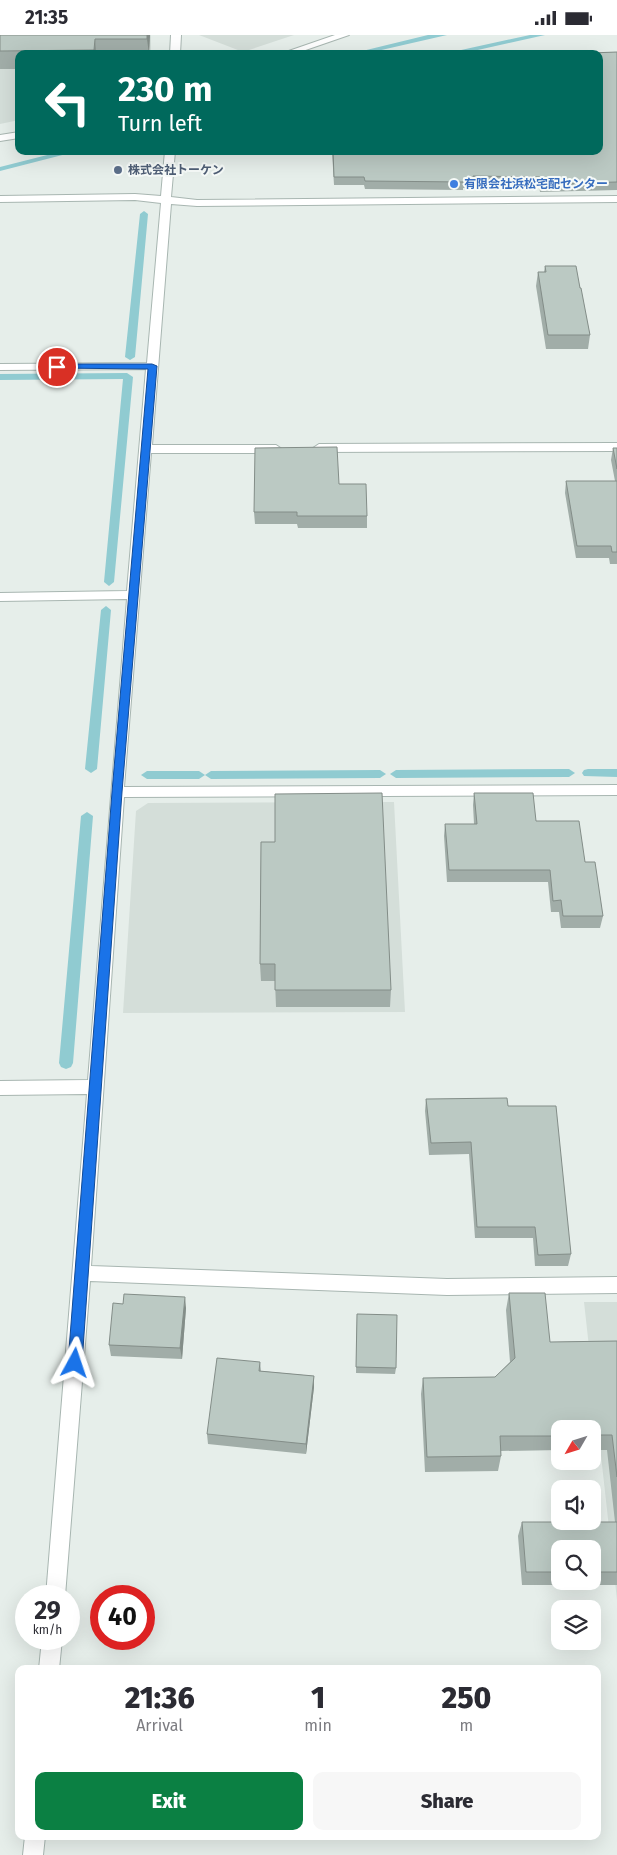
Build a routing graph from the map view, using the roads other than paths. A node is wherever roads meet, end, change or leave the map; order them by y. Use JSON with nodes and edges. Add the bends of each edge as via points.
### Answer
{"nodes":[{"id":1,"x":176,"y":35,"type":"edge"},
{"id":2,"x":344,"y":35,"type":"edge"},
{"id":3,"x":175,"y":50,"type":"edge"},
{"id":4,"x":297,"y":50,"type":"edge"},
{"id":5,"x":15,"y":136,"type":"edge"},
{"id":6,"x":0,"y":139,"type":"edge"},
{"id":7,"x":170,"y":155,"type":"edge"},
{"id":8,"x":0,"y":199,"type":"edge"},
{"id":9,"x":617,"y":199,"type":"edge"},
{"id":10,"x":166,"y":200,"type":"junction"},
{"id":11,"x":152,"y":366,"type":"junction"},
{"id":12,"x":0,"y":367,"type":"edge"},
{"id":13,"x":617,"y":447,"type":"edge"},
{"id":14,"x":145,"y":449,"type":"junction"},
{"id":15,"x":133,"y":595,"type":"junction"},
{"id":16,"x":0,"y":597,"type":"edge"},
{"id":17,"x":617,"y":790,"type":"edge"},
{"id":18,"x":117,"y":792,"type":"junction"},
{"id":19,"x":96,"y":1087,"type":"junction"},
{"id":20,"x":0,"y":1088,"type":"edge"},
{"id":21,"x":82,"y":1273,"type":"junction"},
{"id":22,"x":617,"y":1285,"type":"edge"},
{"id":23,"x":56,"y":1585,"type":"edge"},
{"id":24,"x":51,"y":1650,"type":"edge"},
{"id":25,"x":49,"y":1665,"type":"edge"},
{"id":26,"x":35,"y":1840,"type":"edge"},
{"id":27,"x":33,"y":1855,"type":"edge"}],
"edges":[{"from":1,"to":3,"type":"street"},
{"from":2,"to":4,"type":"street"},
{"from":5,"to":6,"type":"street"},
{"from":7,"to":10,"type":"street"},
{"from":8,"to":10,"type":"street","via":[[135,197]]},
{"from":9,"to":10,"type":"street","via":[[197,203]]},
{"from":10,"to":11,"type":"street"},
{"from":11,"to":12,"type":"street"},
{"from":11,"to":14,"type":"street"},
{"from":13,"to":14,"type":"street"},
{"from":14,"to":15,"type":"street"},
{"from":15,"to":16,"type":"street"},
{"from":15,"to":18,"type":"street"},
{"from":17,"to":18,"type":"street"},
{"from":18,"to":19,"type":"street"},
{"from":19,"to":20,"type":"street"},
{"from":19,"to":21,"type":"street"},
{"from":21,"to":22,"type":"street","via":[[447,1287]]},
{"from":21,"to":23,"type":"street"},
{"from":24,"to":25,"type":"street"},
{"from":26,"to":27,"type":"street"}]}
